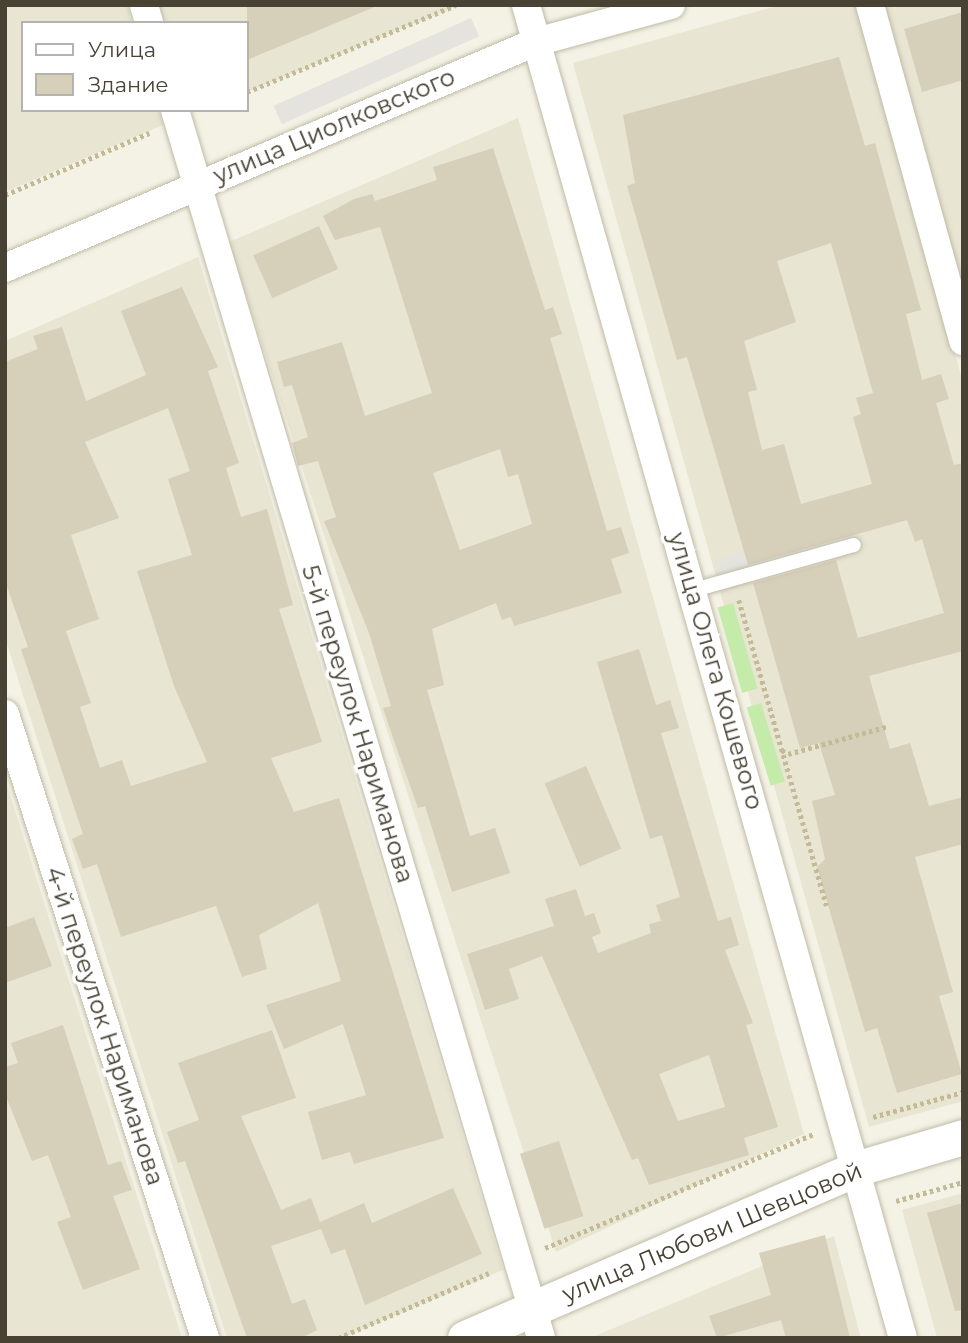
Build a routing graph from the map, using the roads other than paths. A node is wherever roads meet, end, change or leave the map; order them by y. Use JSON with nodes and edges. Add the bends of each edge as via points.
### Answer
{"nodes":[{"id":1,"x":526,"y":5,"type":"edge"},
{"id":2,"x":671,"y":5,"type":"edge"},
{"id":3,"x":870,"y":5,"type":"edge"},
{"id":4,"x":536,"y":42,"type":"junction"},
{"id":5,"x":177,"y":116,"type":"edge"},
{"id":6,"x":197,"y":184,"type":"junction"},
{"id":7,"x":5,"y":268,"type":"edge"},
{"id":8,"x":963,"y":341,"type":"edge"},
{"id":9,"x":854,"y":545,"type":"dead end"},
{"id":10,"x":694,"y":590,"type":"junction"},
{"id":11,"x":5,"y":714,"type":"edge"},
{"id":12,"x":963,"y":1137,"type":"edge"},
{"id":13,"x":855,"y":1169,"type":"junction"},
{"id":14,"x":536,"y":1323,"type":"edge"},
{"id":15,"x":205,"y":1338,"type":"edge"},
{"id":16,"x":465,"y":1338,"type":"edge"},
{"id":17,"x":903,"y":1338,"type":"edge"}],
"edges":[{"from":1,"to":4,"type":"street","name":"улица Олега Кошевого"},
{"from":2,"to":4,"type":"street","name":"улица Циолковского"},
{"from":3,"to":8,"type":"street"},
{"from":4,"to":6,"type":"street","name":"улица Циолковского"},
{"from":4,"to":10,"type":"street","name":"улица Олега Кошевого"},
{"from":5,"to":6,"type":"street","name":"5-й переулок Нариманова"},
{"from":6,"to":7,"type":"street","name":"улица Циолковского"},
{"from":6,"to":14,"type":"street","name":"5-й переулок Нариманова"},
{"from":9,"to":10,"type":"lane"},
{"from":10,"to":13,"type":"street","name":"улица Олега Кошевого"},
{"from":11,"to":15,"type":"street","name":"4-й переулок Нариманова"},
{"from":12,"to":13,"type":"street","name":"улица Любови Шевцовой"},
{"from":13,"to":14,"type":"street","name":"улица Любови Шевцовой"},
{"from":13,"to":17,"type":"street","name":"улица Олега Кошевого"},
{"from":14,"to":16,"type":"street","name":"улица Любови Шевцовой"}]}
